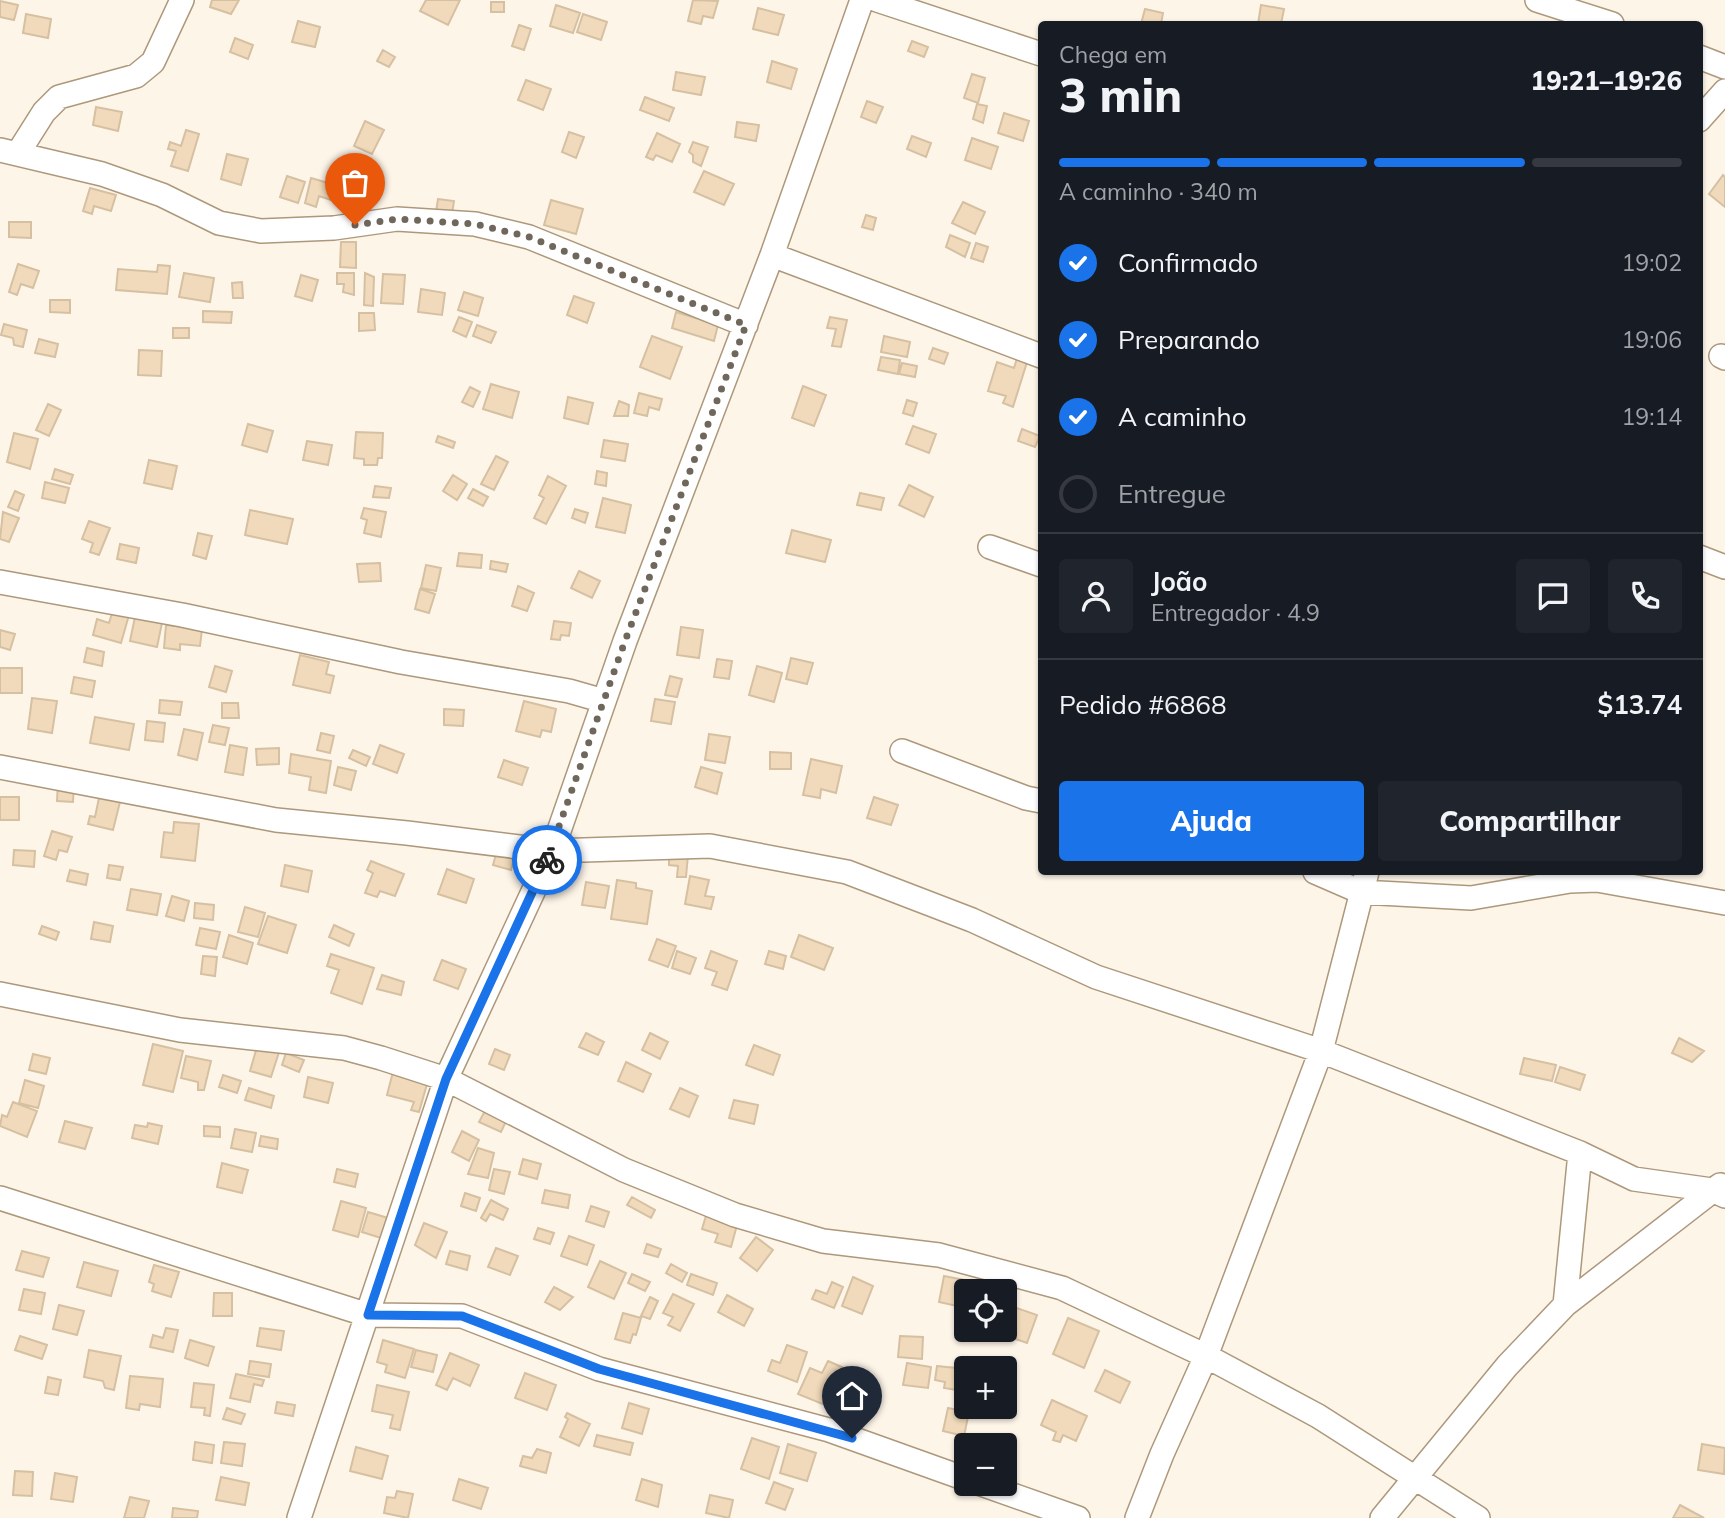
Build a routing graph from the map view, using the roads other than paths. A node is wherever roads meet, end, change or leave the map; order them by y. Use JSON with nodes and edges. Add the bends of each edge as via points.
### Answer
{"nodes":[{"id":1,"x":182,"y":0,"type":"edge"},
{"id":2,"x":862,"y":0,"type":"edge"},
{"id":3,"x":877,"y":0,"type":"edge"},
{"id":4,"x":1537,"y":0,"type":"edge"},
{"id":5,"x":1603,"y":21,"type":"edge"},
{"id":6,"x":1038,"y":53,"type":"edge"},
{"id":7,"x":1703,"y":58,"type":"edge"},
{"id":8,"x":1725,"y":66,"type":"edge"},
{"id":9,"x":1725,"y":91,"type":"edge"},
{"id":10,"x":1703,"y":116,"type":"edge"},
{"id":11,"x":9,"y":152,"type":"edge"},
{"id":12,"x":772,"y":255,"type":"junction"},
{"id":13,"x":746,"y":325,"type":"junction"},
{"id":14,"x":1038,"y":355,"type":"edge"},
{"id":15,"x":990,"y":547,"type":"dead end"},
{"id":16,"x":1703,"y":559,"type":"edge"},
{"id":17,"x":1038,"y":564,"type":"edge"},
{"id":18,"x":1725,"y":567,"type":"edge"},
{"id":19,"x":0,"y":582,"type":"edge"},
{"id":20,"x":604,"y":701,"type":"junction"},
{"id":21,"x":902,"y":751,"type":"dead end"},
{"id":22,"x":0,"y":767,"type":"edge"},
{"id":23,"x":1038,"y":800,"type":"edge"},
{"id":24,"x":552,"y":851,"type":"junction"},
{"id":25,"x":1330,"y":875,"type":"edge"},
{"id":26,"x":1364,"y":882,"type":"edge"},
{"id":27,"x":1725,"y":904,"type":"edge"},
{"id":28,"x":0,"y":994,"type":"edge"},
{"id":29,"x":1321,"y":1051,"type":"junction"},
{"id":30,"x":446,"y":1079,"type":"junction"},
{"id":31,"x":1580,"y":1153,"type":"junction"},
{"id":32,"x":1721,"y":1189,"type":"edge"},
{"id":33,"x":0,"y":1198,"type":"edge"},
{"id":34,"x":1564,"y":1305,"type":"junction"},
{"id":35,"x":368,"y":1315,"type":"junction"},
{"id":36,"x":1206,"y":1356,"type":"junction"},
{"id":37,"x":954,"y":1475,"type":"edge"},
{"id":38,"x":1415,"y":1477,"type":"junction"},
{"id":39,"x":1016,"y":1496,"type":"edge"},
{"id":40,"x":299,"y":1518,"type":"edge"},
{"id":41,"x":1078,"y":1518,"type":"edge"},
{"id":42,"x":1136,"y":1518,"type":"edge"},
{"id":43,"x":1382,"y":1518,"type":"edge"},
{"id":44,"x":1478,"y":1518,"type":"edge"}],
"edges":[{"from":1,"to":11,"type":"street","via":[[153,62],[136,76],[60,97]]},
{"from":2,"to":12,"type":"street"},
{"from":3,"to":6,"type":"street"},
{"from":4,"to":5,"type":"street"},
{"from":7,"to":8,"type":"street"},
{"from":9,"to":10,"type":"street"},
{"from":11,"to":13,"type":"street","via":[[103,174],[162,195],[219,223],[261,232],[397,219],[475,224],[529,237]]},
{"from":12,"to":13,"type":"street"},
{"from":12,"to":14,"type":"street"},
{"from":13,"to":20,"type":"street"},
{"from":15,"to":17,"type":"street"},
{"from":16,"to":18,"type":"street"},
{"from":19,"to":20,"type":"street"},
{"from":20,"to":24,"type":"street"},
{"from":21,"to":23,"type":"street"},
{"from":22,"to":24,"type":"street","via":[[276,820]]},
{"from":24,"to":29,"type":"street","via":[[710,846],[846,872],[972,920],[1096,976]]},
{"from":24,"to":30,"type":"street"},
{"from":25,"to":26,"type":"street"},
{"from":26,"to":27,"type":"street","via":[[1471,898],[1597,880]]},
{"from":26,"to":29,"type":"street"},
{"from":28,"to":30,"type":"street","via":[[180,1030],[344,1048]]},
{"from":29,"to":31,"type":"street"},
{"from":29,"to":36,"type":"street"},
{"from":30,"to":35,"type":"street"},
{"from":30,"to":36,"type":"street","via":[[624,1170],[735,1215],[823,1241],[939,1255],[1062,1289]]},
{"from":31,"to":32,"type":"street","via":[[1634,1179]]},
{"from":31,"to":34,"type":"street"},
{"from":32,"to":34,"type":"street"},
{"from":33,"to":35,"type":"street"},
{"from":34,"to":38,"type":"street"},
{"from":35,"to":37,"type":"street","via":[[462,1316],[599,1369],[829,1430]]},
{"from":35,"to":40,"type":"street"},
{"from":36,"to":38,"type":"street","via":[[1318,1416]]},
{"from":36,"to":42,"type":"street"},
{"from":38,"to":43,"type":"street"},
{"from":38,"to":44,"type":"street"},
{"from":39,"to":41,"type":"street"}]}
